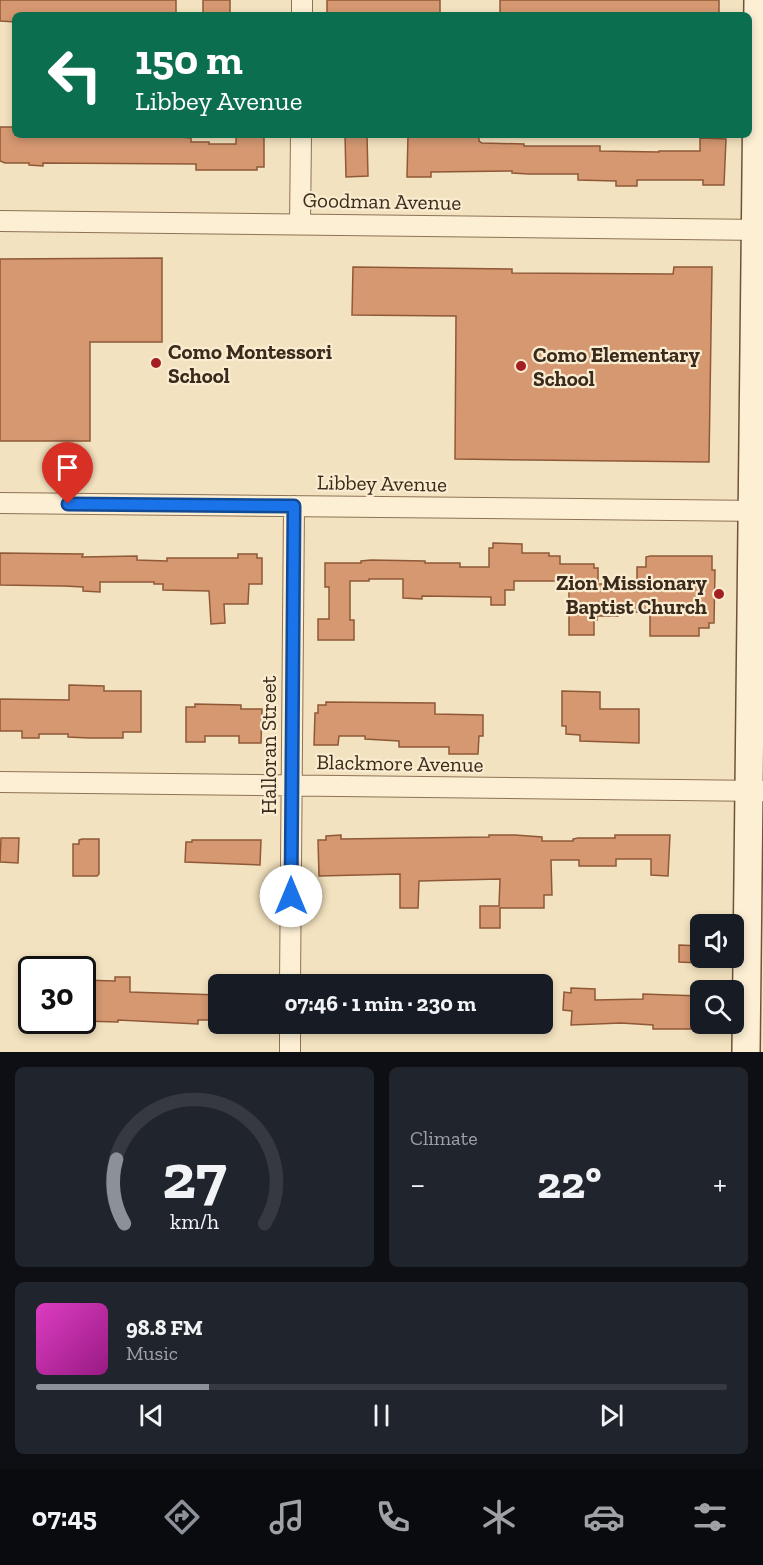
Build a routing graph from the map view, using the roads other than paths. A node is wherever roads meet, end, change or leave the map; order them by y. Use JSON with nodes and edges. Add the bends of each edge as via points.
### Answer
{"nodes":[{"id":1,"x":758,"y":0,"type":"edge"},
{"id":2,"x":301,"y":138,"type":"edge"},
{"id":3,"x":0,"y":221,"type":"edge"},
{"id":4,"x":300,"y":224,"type":"junction"},
{"id":5,"x":759,"y":230,"type":"edge"},
{"id":6,"x":0,"y":503,"type":"edge"},
{"id":7,"x":294,"y":506,"type":"junction"},
{"id":8,"x":758,"y":511,"type":"edge"},
{"id":9,"x":0,"y":782,"type":"edge"},
{"id":10,"x":292,"y":786,"type":"junction"},
{"id":11,"x":756,"y":791,"type":"edge"},
{"id":12,"x":290,"y":974,"type":"edge"},
{"id":13,"x":290,"y":1034,"type":"edge"},
{"id":14,"x":290,"y":1052,"type":"edge"},
{"id":15,"x":746,"y":1052,"type":"edge"}],
"edges":[{"from":1,"to":5,"type":"street"},
{"from":2,"to":4,"type":"street"},
{"from":3,"to":4,"type":"street","name":"Goodman Avenue"},
{"from":4,"to":5,"type":"street","name":"Goodman Avenue"},
{"from":5,"to":8,"type":"street"},
{"from":6,"to":7,"type":"street","name":"Libbey Avenue"},
{"from":7,"to":8,"type":"street","name":"Libbey Avenue"},
{"from":7,"to":10,"type":"street","name":"Halloran Street"},
{"from":8,"to":11,"type":"street"},
{"from":9,"to":10,"type":"street","name":"Blackmore Avenue"},
{"from":10,"to":11,"type":"street","name":"Blackmore Avenue"},
{"from":10,"to":12,"type":"street","name":"Halloran Street"},
{"from":11,"to":15,"type":"street"},
{"from":13,"to":14,"type":"street"}]}
